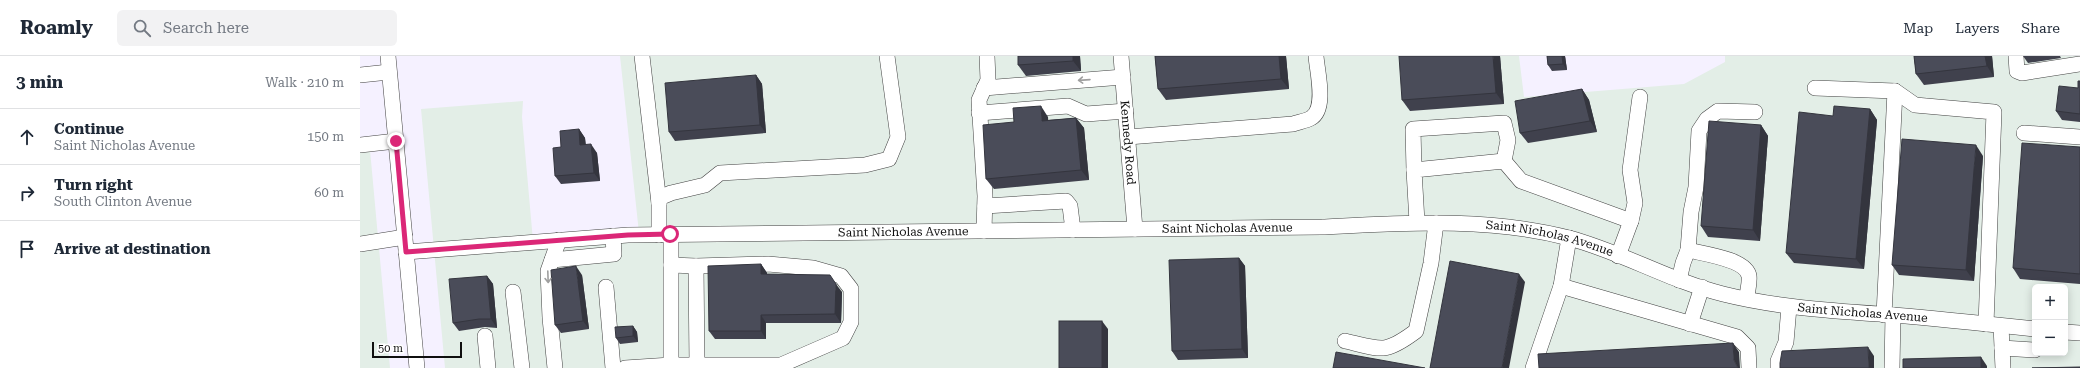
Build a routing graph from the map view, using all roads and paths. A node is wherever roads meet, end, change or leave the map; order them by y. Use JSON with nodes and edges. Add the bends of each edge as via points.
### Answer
{"nodes":[{"id":1,"x":388,"y":56,"type":"edge"},
{"id":2,"x":642,"y":56,"type":"edge"},
{"id":3,"x":887,"y":56,"type":"edge"},
{"id":4,"x":987,"y":56,"type":"edge"},
{"id":5,"x":1121,"y":56,"type":"edge"},
{"id":6,"x":1316,"y":56,"type":"edge"},
{"id":7,"x":2016,"y":56,"type":"edge"},
{"id":8,"x":2071,"y":62,"type":"edge"},
{"id":9,"x":389,"y":72,"type":"junction"},
{"id":10,"x":360,"y":75,"type":"edge"},
{"id":11,"x":1123,"y":77,"type":"junction"},
{"id":12,"x":984,"y":88,"type":"junction"},
{"id":13,"x":1815,"y":88,"type":"dead end"},
{"id":14,"x":1895,"y":91,"type":"junction"},
{"id":15,"x":1640,"y":97,"type":"dead end"},
{"id":16,"x":1126,"y":111,"type":"junction"},
{"id":17,"x":1755,"y":112,"type":"dead end"},
{"id":18,"x":979,"y":113,"type":"junction"},
{"id":19,"x":2024,"y":133,"type":"dead end"},
{"id":20,"x":1128,"y":137,"type":"junction"},
{"id":21,"x":2080,"y":138,"type":"edge"},
{"id":22,"x":396,"y":141,"type":"junction"},
{"id":23,"x":360,"y":145,"type":"edge"},
{"id":24,"x":1504,"y":161,"type":"junction"},
{"id":25,"x":1414,"y":170,"type":"junction"},
{"id":26,"x":659,"y":203,"type":"junction"},
{"id":27,"x":985,"y":206,"type":"junction"},
{"id":28,"x":1631,"y":221,"type":"junction"},
{"id":29,"x":1417,"y":222,"type":"junction"},
{"id":30,"x":1436,"y":223,"type":"junction"},
{"id":31,"x":1135,"y":229,"type":"junction"},
{"id":32,"x":1073,"y":230,"type":"junction"},
{"id":33,"x":984,"y":231,"type":"junction"},
{"id":34,"x":665,"y":234,"type":"junction"},
{"id":35,"x":614,"y":236,"type":"junction"},
{"id":36,"x":1569,"y":238,"type":"junction"},
{"id":37,"x":559,"y":240,"type":"junction"},
{"id":38,"x":360,"y":244,"type":"edge"},
{"id":39,"x":405,"y":245,"type":"junction"},
{"id":40,"x":1688,"y":250,"type":"junction"},
{"id":41,"x":1618,"y":256,"type":"junction"},
{"id":42,"x":552,"y":260,"type":"junction"},
{"id":43,"x":671,"y":265,"type":"junction"},
{"id":44,"x":696,"y":266,"type":"junction"},
{"id":45,"x":1679,"y":280,"type":"junction"},
{"id":46,"x":1560,"y":286,"type":"junction"},
{"id":47,"x":606,"y":288,"type":"dead end"},
{"id":48,"x":1702,"y":288,"type":"junction"},
{"id":49,"x":513,"y":292,"type":"dead end"},
{"id":50,"x":1747,"y":298,"type":"junction"},
{"id":51,"x":1789,"y":307,"type":"junction"},
{"id":52,"x":1888,"y":315,"type":"junction"},
{"id":53,"x":1690,"y":324,"type":"junction"},
{"id":54,"x":1986,"y":324,"type":"junction"},
{"id":55,"x":2001,"y":326,"type":"junction"},
{"id":56,"x":2032,"y":329,"type":"edge"},
{"id":57,"x":485,"y":336,"type":"dead end"},
{"id":58,"x":1345,"y":341,"type":"dead end"},
{"id":59,"x":2002,"y":348,"type":"junction"},
{"id":60,"x":2032,"y":350,"type":"edge"},
{"id":61,"x":671,"y":364,"type":"junction"},
{"id":62,"x":697,"y":365,"type":"junction"},
{"id":63,"x":417,"y":368,"type":"edge"},
{"id":64,"x":488,"y":368,"type":"edge"},
{"id":65,"x":522,"y":368,"type":"edge"},
{"id":66,"x":555,"y":368,"type":"edge"},
{"id":67,"x":613,"y":368,"type":"edge"},
{"id":68,"x":625,"y":368,"type":"edge"},
{"id":69,"x":1533,"y":368,"type":"edge"},
{"id":70,"x":1750,"y":368,"type":"edge"},
{"id":71,"x":1778,"y":368,"type":"edge"},
{"id":72,"x":1892,"y":368,"type":"edge"},
{"id":73,"x":2002,"y":368,"type":"edge"}],
"edges":[{"from":1,"to":9,"type":"street"},
{"from":2,"to":26,"type":"street"},
{"from":3,"to":26,"type":"street","via":[[898,137],[889,159],[865,165],[720,173],[704,185],[659,198]]},
{"from":4,"to":12,"type":"street","via":[[988,80]]},
{"from":5,"to":11,"type":"street","name":"Kennedy Road"},
{"from":6,"to":20,"type":"street","via":[[1319,106],[1310,119],[1293,124]]},
{"from":7,"to":8,"type":"street","via":[[2017,71],[2022,73]]},
{"from":9,"to":10,"type":"street"},
{"from":9,"to":22,"type":"street"},
{"from":11,"to":12,"type":"street","one_way":true},
{"from":11,"to":16,"type":"street","name":"Kennedy Road"},
{"from":12,"to":18,"type":"street","via":[[979,100]]},
{"from":13,"to":14,"type":"street"},
{"from":14,"to":52,"type":"street"},
{"from":14,"to":54,"type":"street","via":[[1915,105],[1994,112]]},
{"from":15,"to":28,"type":"street","via":[[1630,170],[1636,204]]},
{"from":16,"to":18,"type":"street","via":[[1086,114],[1068,106]]},
{"from":16,"to":20,"type":"street","name":"Kennedy Road"},
{"from":17,"to":40,"type":"street","via":[[1718,111],[1707,119],[1699,131],[1696,187]]},
{"from":18,"to":27,"type":"street"},
{"from":19,"to":21,"type":"street"},
{"from":20,"to":31,"type":"street","name":"Kennedy Road"},
{"from":22,"to":23,"type":"street"},
{"from":22,"to":39,"type":"street"},
{"from":24,"to":25,"type":"street"},
{"from":24,"to":25,"type":"street","via":[[1508,140],[1504,123],[1413,129]]},
{"from":24,"to":28,"type":"street","via":[[1521,181]]},
{"from":25,"to":29,"type":"street"},
{"from":26,"to":34,"type":"street"},
{"from":27,"to":32,"type":"street","via":[[1066,201],[1070,206]]},
{"from":27,"to":33,"type":"street"},
{"from":28,"to":41,"type":"street"},
{"from":29,"to":30,"type":"street","name":"Saint Nicholas Avenue"},
{"from":29,"to":31,"type":"street","name":"Saint Nicholas Avenue","via":[[1322,227]]},
{"from":30,"to":36,"type":"street","name":"Saint Nicholas Avenue","via":[[1492,226]]},
{"from":30,"to":58,"type":"street","via":[[1431,263],[1416,331],[1384,350]]},
{"from":31,"to":32,"type":"street","name":"Saint Nicholas Avenue"},
{"from":32,"to":33,"type":"street","name":"Saint Nicholas Avenue"},
{"from":33,"to":34,"type":"street","name":"Saint Nicholas Avenue"},
{"from":34,"to":35,"type":"street","name":"Saint Nicholas Avenue"},
{"from":34,"to":43,"type":"street"},
{"from":35,"to":37,"type":"street","name":"Saint Nicholas Avenue"},
{"from":35,"to":42,"type":"street","via":[[614,254]]},
{"from":36,"to":41,"type":"street","name":"Saint Nicholas Avenue"},
{"from":36,"to":46,"type":"street"},
{"from":37,"to":39,"type":"street","name":"Saint Nicholas Avenue"},
{"from":37,"to":42,"type":"street"},
{"from":38,"to":39,"type":"street","name":"Saint Nicholas Avenue"},
{"from":39,"to":63,"type":"street"},
{"from":40,"to":45,"type":"street","via":[[1682,263]]},
{"from":40,"to":50,"type":"street","via":[[1744,266],[1749,276]]},
{"from":41,"to":45,"type":"street","name":"Saint Nicholas Avenue"},
{"from":42,"to":66,"type":"street","one_way":true,"via":[[548,271]]},
{"from":43,"to":44,"type":"street"},
{"from":43,"to":61,"type":"street"},
{"from":44,"to":62,"type":"street"},
{"from":44,"to":62,"type":"street","via":[[768,264],[813,268],[840,276],[852,289],[852,322],[843,338],[781,365]]},
{"from":45,"to":48,"type":"street","name":"Saint Nicholas Avenue"},
{"from":46,"to":53,"type":"street"},
{"from":46,"to":69,"type":"street"},
{"from":47,"to":67,"type":"street"},
{"from":48,"to":50,"type":"street","name":"Saint Nicholas Avenue"},
{"from":48,"to":53,"type":"street"},
{"from":49,"to":65,"type":"street"},
{"from":50,"to":51,"type":"street","name":"Saint Nicholas Avenue"},
{"from":51,"to":52,"type":"street","name":"Saint Nicholas Avenue"},
{"from":51,"to":71,"type":"street","via":[[1786,342],[1778,361]]},
{"from":52,"to":54,"type":"street","name":"Saint Nicholas Avenue"},
{"from":52,"to":72,"type":"street"},
{"from":53,"to":70,"type":"street","via":[[1737,337],[1748,348]]},
{"from":54,"to":55,"type":"street","name":"Saint Nicholas Avenue"},
{"from":55,"to":56,"type":"street","name":"Saint Nicholas Avenue"},
{"from":55,"to":59,"type":"street"},
{"from":57,"to":64,"type":"street"},
{"from":59,"to":60,"type":"street"},
{"from":59,"to":73,"type":"street"},
{"from":61,"to":62,"type":"street"},
{"from":61,"to":68,"type":"street"}]}
